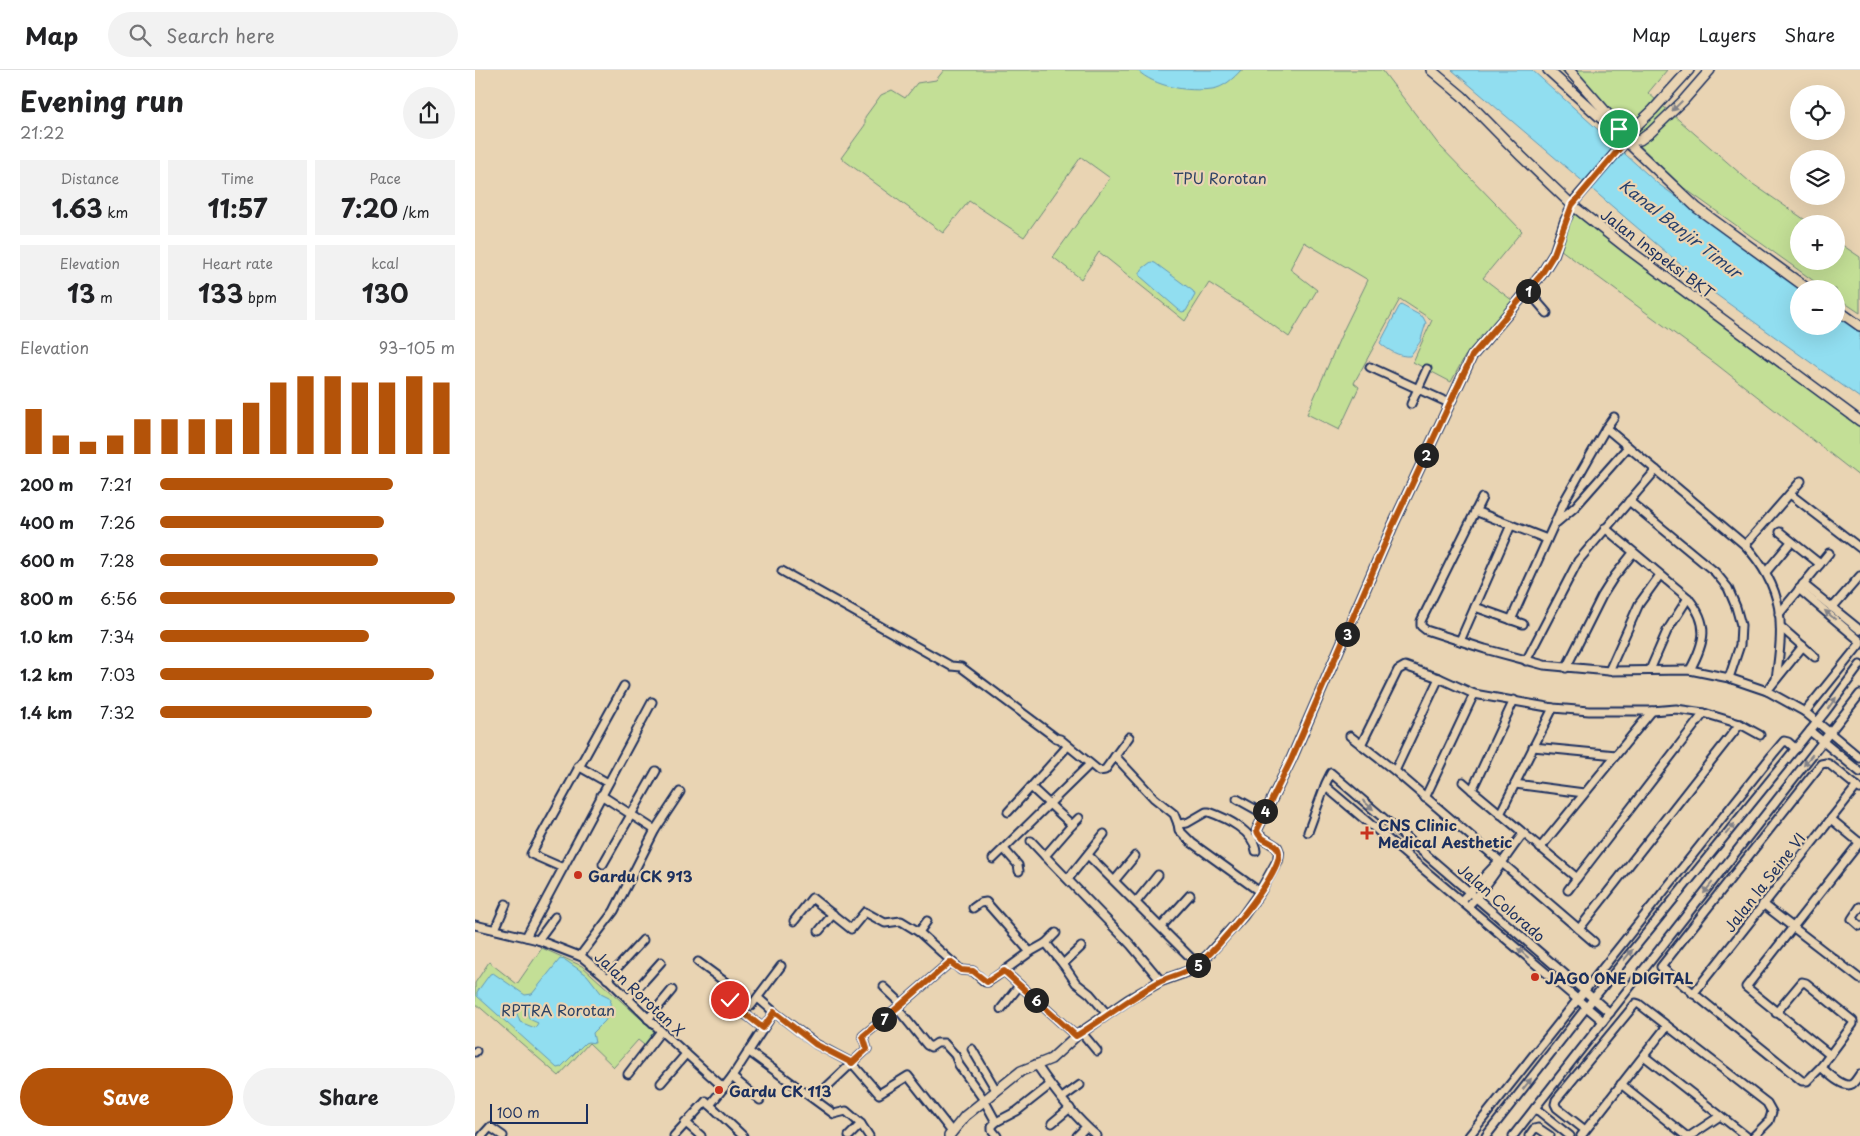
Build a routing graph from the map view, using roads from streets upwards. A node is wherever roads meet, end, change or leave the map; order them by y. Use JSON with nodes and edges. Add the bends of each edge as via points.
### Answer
{"nodes":[{"id":1,"x":1431,"y":70,"type":"edge"},
{"id":2,"x":1548,"y":70,"type":"edge"},
{"id":3,"x":1569,"y":70,"type":"edge"},
{"id":4,"x":1689,"y":70,"type":"edge"},
{"id":5,"x":1710,"y":70,"type":"edge"},
{"id":6,"x":1626,"y":141,"type":"junction"},
{"id":7,"x":1574,"y":202,"type":"junction"},
{"id":8,"x":1796,"y":280,"type":"edge"},
{"id":9,"x":1528,"y":291,"type":"junction"},
{"id":10,"x":1547,"y":312,"type":"dead end"},
{"id":11,"x":1845,"y":315,"type":"edge"},
{"id":12,"x":1860,"y":326,"type":"edge"},
{"id":13,"x":1370,"y":367,"type":"dead end"},
{"id":14,"x":1427,"y":369,"type":"dead end"},
{"id":15,"x":1418,"y":389,"type":"junction"},
{"id":16,"x":1449,"y":403,"type":"junction"},
{"id":17,"x":1411,"y":404,"type":"dead end"},
{"id":18,"x":1614,"y":417,"type":"dead end"},
{"id":19,"x":1860,"y":421,"type":"edge"},
{"id":20,"x":1606,"y":428,"type":"junction"},
{"id":21,"x":1628,"y":447,"type":"junction"},
{"id":22,"x":1656,"y":470,"type":"junction"},
{"id":23,"x":1801,"y":481,"type":"dead end"},
{"id":24,"x":1790,"y":494,"type":"junction"},
{"id":25,"x":1482,"y":498,"type":"dead end"},
{"id":26,"x":1629,"y":500,"type":"junction"},
{"id":27,"x":1475,"y":510,"type":"junction"},
{"id":28,"x":1511,"y":525,"type":"junction"},
{"id":29,"x":1553,"y":525,"type":"junction"},
{"id":30,"x":1605,"y":528,"type":"junction"},
{"id":31,"x":1780,"y":532,"type":"dead end"},
{"id":32,"x":1547,"y":539,"type":"junction"},
{"id":33,"x":1791,"y":542,"type":"junction"},
{"id":34,"x":1745,"y":544,"type":"junction"},
{"id":35,"x":1860,"y":548,"type":"edge"},
{"id":36,"x":1633,"y":553,"type":"junction"},
{"id":37,"x":1829,"y":553,"type":"dead end"},
{"id":38,"x":1819,"y":564,"type":"junction"},
{"id":39,"x":782,"y":571,"type":"dead end"},
{"id":40,"x":1766,"y":572,"type":"junction"},
{"id":41,"x":1660,"y":575,"type":"junction"},
{"id":42,"x":1860,"y":576,"type":"edge"},
{"id":43,"x":1801,"y":587,"type":"junction"},
{"id":44,"x":1688,"y":598,"type":"junction"},
{"id":45,"x":1475,"y":607,"type":"junction"},
{"id":46,"x":1833,"y":608,"type":"junction"},
{"id":47,"x":1779,"y":614,"type":"junction"},
{"id":48,"x":1511,"y":620,"type":"junction"},
{"id":49,"x":1523,"y":624,"type":"dead end"},
{"id":50,"x":1782,"y":628,"type":"junction"},
{"id":51,"x":1860,"y":630,"type":"edge"},
{"id":52,"x":1859,"y":639,"type":"edge"},
{"id":53,"x":1460,"y":641,"type":"junction"},
{"id":54,"x":1803,"y":646,"type":"junction"},
{"id":55,"x":1815,"y":657,"type":"dead end"},
{"id":56,"x":1526,"y":661,"type":"junction"},
{"id":57,"x":1860,"y":665,"type":"edge"},
{"id":58,"x":1566,"y":668,"type":"junction"},
{"id":59,"x":1651,"y":670,"type":"junction"},
{"id":60,"x":1690,"y":670,"type":"junction"},
{"id":61,"x":1609,"y":671,"type":"junction"},
{"id":62,"x":1439,"y":678,"type":"junction"},
{"id":63,"x":1729,"y":678,"type":"junction"},
{"id":64,"x":1775,"y":679,"type":"junction"},
{"id":65,"x":624,"y":686,"type":"dead end"},
{"id":66,"x":1767,"y":691,"type":"junction"},
{"id":67,"x":1474,"y":694,"type":"junction"},
{"id":68,"x":1860,"y":694,"type":"edge"},
{"id":69,"x":1514,"y":700,"type":"junction"},
{"id":70,"x":652,"y":702,"type":"dead end"},
{"id":71,"x":1553,"y":708,"type":"junction"},
{"id":72,"x":1652,"y":711,"type":"junction"},
{"id":73,"x":1805,"y":712,"type":"junction"},
{"id":74,"x":1703,"y":713,"type":"junction"},
{"id":75,"x":1817,"y":722,"type":"junction"},
{"id":76,"x":1740,"y":724,"type":"junction"},
{"id":77,"x":1810,"y":731,"type":"junction"},
{"id":78,"x":1829,"y":733,"type":"junction"},
{"id":79,"x":1760,"y":735,"type":"dead end"},
{"id":80,"x":1350,"y":736,"type":"dead end"},
{"id":81,"x":1129,"y":737,"type":"dead end"},
{"id":82,"x":1823,"y":742,"type":"junction"},
{"id":83,"x":1361,"y":745,"type":"junction"},
{"id":84,"x":1533,"y":747,"type":"junction"},
{"id":85,"x":1066,"y":748,"type":"dead end"},
{"id":86,"x":1796,"y":749,"type":"junction"},
{"id":87,"x":1616,"y":755,"type":"junction"},
{"id":88,"x":1115,"y":756,"type":"junction"},
{"id":89,"x":1860,"y":758,"type":"edge"},
{"id":90,"x":579,"y":766,"type":"junction"},
{"id":91,"x":1087,"y":767,"type":"dead end"},
{"id":92,"x":656,"y":771,"type":"dead end"},
{"id":93,"x":1395,"y":771,"type":"junction"},
{"id":94,"x":1860,"y":772,"type":"edge"},
{"id":95,"x":1463,"y":782,"type":"dead end"},
{"id":96,"x":608,"y":783,"type":"junction"},
{"id":97,"x":1515,"y":784,"type":"junction"},
{"id":98,"x":1325,"y":786,"type":"junction"},
{"id":99,"x":1031,"y":787,"type":"junction"},
{"id":100,"x":1858,"y":788,"type":"edge"},
{"id":101,"x":1472,"y":790,"type":"junction"},
{"id":102,"x":680,"y":792,"type":"dead end"},
{"id":103,"x":1585,"y":793,"type":"junction"},
{"id":104,"x":601,"y":796,"type":"junction"},
{"id":105,"x":1425,"y":798,"type":"junction"},
{"id":106,"x":1237,"y":799,"type":"dead end"},
{"id":107,"x":1049,"y":804,"type":"junction"},
{"id":108,"x":1008,"y":812,"type":"dead end"},
{"id":109,"x":632,"y":814,"type":"junction"},
{"id":110,"x":1264,"y":814,"type":"junction"},
{"id":111,"x":1500,"y":814,"type":"junction"},
{"id":112,"x":1079,"y":818,"type":"dead end"},
{"id":113,"x":1831,"y":819,"type":"junction"},
{"id":114,"x":1178,"y":824,"type":"junction"},
{"id":115,"x":1072,"y":825,"type":"junction"},
{"id":116,"x":655,"y":830,"type":"junction"},
{"id":117,"x":1309,"y":832,"type":"dead end"},
{"id":118,"x":1104,"y":834,"type":"dead end"},
{"id":119,"x":1523,"y":834,"type":"junction"},
{"id":120,"x":1031,"y":841,"type":"dead end"},
{"id":121,"x":1860,"y":843,"type":"edge"},
{"id":122,"x":1540,"y":848,"type":"junction"},
{"id":123,"x":1004,"y":849,"type":"junction"},
{"id":124,"x":1256,"y":851,"type":"dead end"},
{"id":125,"x":1088,"y":854,"type":"junction"},
{"id":126,"x":1045,"y":856,"type":"junction"},
{"id":127,"x":1135,"y":856,"type":"dead end"},
{"id":128,"x":993,"y":859,"type":"dead end"},
{"id":129,"x":1691,"y":859,"type":"junction"},
{"id":130,"x":1502,"y":860,"type":"junction"},
{"id":131,"x":603,"y":864,"type":"dead end"},
{"id":132,"x":1700,"y":867,"type":"junction"},
{"id":133,"x":562,"y":871,"type":"junction"},
{"id":134,"x":1019,"y":871,"type":"dead end"},
{"id":135,"x":1158,"y":875,"type":"dead end"},
{"id":136,"x":1577,"y":878,"type":"junction"},
{"id":137,"x":1068,"y":879,"type":"junction"},
{"id":138,"x":1115,"y":880,"type":"junction"},
{"id":139,"x":1568,"y":890,"type":"dead end"},
{"id":140,"x":1260,"y":892,"type":"junction"},
{"id":141,"x":1469,"y":892,"type":"junction"},
{"id":142,"x":1190,"y":895,"type":"dead end"},
{"id":143,"x":1476,"y":898,"type":"junction"},
{"id":144,"x":1136,"y":902,"type":"junction"},
{"id":145,"x":1465,"y":903,"type":"junction"},
{"id":146,"x":506,"y":904,"type":"dead end"},
{"id":147,"x":1763,"y":904,"type":"junction"},
{"id":148,"x":1486,"y":906,"type":"junction"},
{"id":149,"x":1860,"y":907,"type":"edge"},
{"id":150,"x":973,"y":908,"type":"dead end"},
{"id":151,"x":833,"y":914,"type":"junction"},
{"id":152,"x":1479,"y":915,"type":"junction"},
{"id":153,"x":555,"y":917,"type":"dead end"},
{"id":154,"x":794,"y":921,"type":"dead end"},
{"id":155,"x":927,"y":921,"type":"dead end"},
{"id":156,"x":475,"y":925,"type":"edge"},
{"id":157,"x":1793,"y":926,"type":"junction"},
{"id":158,"x":1860,"y":926,"type":"edge"},
{"id":159,"x":1161,"y":928,"type":"junction"},
{"id":160,"x":1579,"y":929,"type":"junction"},
{"id":161,"x":495,"y":930,"type":"junction"},
{"id":162,"x":819,"y":931,"type":"dead end"},
{"id":163,"x":919,"y":932,"type":"junction"},
{"id":164,"x":1056,"y":934,"type":"dead end"},
{"id":165,"x":526,"y":937,"type":"junction"},
{"id":166,"x":538,"y":940,"type":"junction"},
{"id":167,"x":643,"y":940,"type":"dead end"},
{"id":168,"x":1594,"y":942,"type":"dead end"},
{"id":169,"x":1046,"y":943,"type":"junction"},
{"id":170,"x":1081,"y":947,"type":"dead end"},
{"id":171,"x":1030,"y":952,"type":"junction"},
{"id":172,"x":582,"y":958,"type":"junction"},
{"id":173,"x":661,"y":962,"type":"dead end"},
{"id":174,"x":698,"y":962,"type":"dead end"},
{"id":175,"x":950,"y":962,"type":"junction"},
{"id":176,"x":1063,"y":964,"type":"junction"},
{"id":177,"x":1198,"y":965,"type":"junction"},
{"id":178,"x":781,"y":966,"type":"dead end"},
{"id":179,"x":1004,"y":971,"type":"junction"},
{"id":180,"x":607,"y":979,"type":"junction"},
{"id":181,"x":1860,"y":979,"type":"edge"},
{"id":182,"x":1161,"y":981,"type":"junction"},
{"id":183,"x":1019,"y":986,"type":"junction"},
{"id":184,"x":884,"y":987,"type":"dead end"},
{"id":185,"x":672,"y":990,"type":"dead end"},
{"id":186,"x":1584,"y":991,"type":"junction"},
{"id":187,"x":1693,"y":994,"type":"junction"},
{"id":188,"x":758,"y":998,"type":"junction"},
{"id":189,"x":628,"y":999,"type":"junction"},
{"id":190,"x":1577,"y":999,"type":"junction"},
{"id":191,"x":1595,"y":1000,"type":"junction"},
{"id":192,"x":751,"y":1006,"type":"dead end"},
{"id":193,"x":899,"y":1006,"type":"junction"},
{"id":194,"x":1588,"y":1008,"type":"junction"},
{"id":195,"x":1001,"y":1009,"type":"dead end"},
{"id":196,"x":1607,"y":1011,"type":"junction"},
{"id":197,"x":774,"y":1012,"type":"junction"},
{"id":198,"x":1777,"y":1012,"type":"junction"},
{"id":199,"x":1107,"y":1014,"type":"junction"},
{"id":200,"x":648,"y":1018,"type":"junction"},
{"id":201,"x":1600,"y":1019,"type":"junction"},
{"id":202,"x":1667,"y":1026,"type":"junction"},
{"id":203,"x":763,"y":1028,"type":"junction"},
{"id":204,"x":661,"y":1031,"type":"junction"},
{"id":205,"x":1079,"y":1035,"type":"junction"},
{"id":206,"x":973,"y":1049,"type":"dead end"},
{"id":207,"x":748,"y":1051,"type":"junction"},
{"id":208,"x":1097,"y":1051,"type":"dead end"},
{"id":209,"x":686,"y":1054,"type":"junction"},
{"id":210,"x":1830,"y":1055,"type":"junction"},
{"id":211,"x":1644,"y":1056,"type":"junction"},
{"id":212,"x":852,"y":1063,"type":"junction"},
{"id":213,"x":1036,"y":1064,"type":"junction"},
{"id":214,"x":1821,"y":1067,"type":"junction"},
{"id":215,"x":628,"y":1074,"type":"dead end"},
{"id":216,"x":1860,"y":1074,"type":"edge"},
{"id":217,"x":732,"y":1077,"type":"junction"},
{"id":218,"x":661,"y":1084,"type":"dead end"},
{"id":219,"x":1621,"y":1084,"type":"junction"},
{"id":220,"x":1050,"y":1085,"type":"junction"},
{"id":221,"x":1080,"y":1085,"type":"dead end"},
{"id":222,"x":724,"y":1088,"type":"junction"},
{"id":223,"x":996,"y":1090,"type":"junction"},
{"id":224,"x":1503,"y":1093,"type":"junction"},
{"id":225,"x":815,"y":1098,"type":"junction"},
{"id":226,"x":1062,"y":1098,"type":"junction"},
{"id":227,"x":761,"y":1100,"type":"dead end"},
{"id":228,"x":984,"y":1100,"type":"junction"},
{"id":229,"x":1514,"y":1100,"type":"junction"},
{"id":230,"x":711,"y":1105,"type":"junction"},
{"id":231,"x":1070,"y":1108,"type":"junction"},
{"id":232,"x":1535,"y":1108,"type":"junction"},
{"id":233,"x":1720,"y":1116,"type":"junction"},
{"id":234,"x":685,"y":1122,"type":"junction"},
{"id":235,"x":996,"y":1122,"type":"junction"},
{"id":236,"x":1052,"y":1123,"type":"dead end"},
{"id":237,"x":861,"y":1124,"type":"junction"},
{"id":238,"x":1086,"y":1127,"type":"junction"},
{"id":239,"x":1583,"y":1133,"type":"edge"},
{"id":240,"x":951,"y":1134,"type":"edge"},
{"id":241,"x":482,"y":1136,"type":"edge"},
{"id":242,"x":501,"y":1136,"type":"edge"},
{"id":243,"x":674,"y":1136,"type":"edge"},
{"id":244,"x":701,"y":1136,"type":"edge"},
{"id":245,"x":743,"y":1136,"type":"edge"},
{"id":246,"x":849,"y":1136,"type":"edge"},
{"id":247,"x":869,"y":1136,"type":"edge"},
{"id":248,"x":997,"y":1136,"type":"edge"},
{"id":249,"x":1077,"y":1136,"type":"edge"},
{"id":250,"x":1097,"y":1136,"type":"edge"},
{"id":251,"x":1469,"y":1136,"type":"edge"},
{"id":252,"x":1486,"y":1136,"type":"edge"},
{"id":253,"x":1513,"y":1136,"type":"edge"},
{"id":254,"x":1529,"y":1136,"type":"edge"},
{"id":255,"x":1550,"y":1136,"type":"edge"},
{"id":256,"x":1570,"y":1136,"type":"edge"},
{"id":257,"x":1686,"y":1136,"type":"edge"},
{"id":258,"x":1690,"y":1136,"type":"edge"},
{"id":259,"x":1746,"y":1136,"type":"edge"},
{"id":260,"x":1755,"y":1136,"type":"edge"}],
"edges":[{"from":1,"to":7,"type":"street","name":"Jalan Inspeksi BKT"},
{"from":2,"to":6,"type":"street"},
{"from":3,"to":6,"type":"street","via":[[1606,112]]},
{"from":4,"to":6,"type":"street","via":[[1633,129]]},
{"from":5,"to":6,"type":"street","one_way":true,"via":[[1651,132],[1640,140]]},
{"from":6,"to":7,"type":"street"},
{"from":6,"to":8,"type":"street","via":[[1697,208]]},
{"from":7,"to":9,"type":"street","via":[[1554,254]]},
{"from":7,"to":19,"type":"street","name":"Jalan Inspeksi BKT","via":[[1629,250]]},
{"from":9,"to":10,"type":"street"},
{"from":9,"to":16,"type":"street","via":[[1473,355]]},
{"from":11,"to":12,"type":"street"},
{"from":13,"to":15,"type":"street"},
{"from":14,"to":15,"type":"street"},
{"from":15,"to":16,"type":"street"},
{"from":15,"to":17,"type":"street"},
{"from":16,"to":110,"type":"street"},
{"from":18,"to":20,"type":"street"},
{"from":20,"to":21,"type":"street"},
{"from":20,"to":29,"type":"street"},
{"from":21,"to":22,"type":"street"},
{"from":21,"to":29,"type":"street","via":[[1575,507]]},
{"from":22,"to":26,"type":"street"},
{"from":22,"to":34,"type":"street"},
{"from":23,"to":24,"type":"street"},
{"from":24,"to":34,"type":"street"},
{"from":24,"to":35,"type":"street"},
{"from":25,"to":27,"type":"street"},
{"from":26,"to":30,"type":"street"},
{"from":26,"to":63,"type":"street","via":[[1715,572],[1728,588],[1741,625],[1740,645]]},
{"from":27,"to":28,"type":"street"},
{"from":27,"to":53,"type":"street","via":[[1421,624],[1426,630]]},
{"from":28,"to":32,"type":"street"},
{"from":28,"to":45,"type":"street"},
{"from":29,"to":32,"type":"street"},
{"from":30,"to":36,"type":"street"},
{"from":30,"to":56,"type":"street","via":[[1578,561]]},
{"from":31,"to":33,"type":"street"},
{"from":32,"to":48,"type":"street"},
{"from":33,"to":38,"type":"street"},
{"from":33,"to":40,"type":"street"},
{"from":34,"to":40,"type":"street"},
{"from":36,"to":41,"type":"street"},
{"from":36,"to":58,"type":"street","via":[[1602,596]]},
{"from":37,"to":38,"type":"street"},
{"from":38,"to":43,"type":"street"},
{"from":39,"to":88,"type":"street","via":[[951,666],[961,667],[1099,771],[1104,771]]},
{"from":40,"to":47,"type":"street"},
{"from":41,"to":44,"type":"street"},
{"from":41,"to":61,"type":"street","via":[[1639,604]]},
{"from":42,"to":46,"type":"street"},
{"from":43,"to":46,"type":"street"},
{"from":43,"to":47,"type":"street"},
{"from":52,"to":43,"type":"street","one_way":true},
{"from":44,"to":59,"type":"street","via":[[1667,631]]},
{"from":44,"to":60,"type":"street","via":[[1702,621],[1704,636],[1701,651]]},
{"from":45,"to":48,"type":"street"},
{"from":45,"to":53,"type":"street"},
{"from":46,"to":51,"type":"street"},
{"from":47,"to":50,"type":"street"},
{"from":48,"to":49,"type":"street"},
{"from":50,"to":54,"type":"street"},
{"from":50,"to":64,"type":"street"},
{"from":52,"to":73,"type":"street"},
{"from":53,"to":56,"type":"street"},
{"from":54,"to":55,"type":"street"},
{"from":54,"to":64,"type":"street"},
{"from":56,"to":58,"type":"street"},
{"from":75,"to":57,"type":"street","one_way":true},
{"from":58,"to":61,"type":"street"},
{"from":59,"to":60,"type":"street"},
{"from":59,"to":61,"type":"street"},
{"from":60,"to":63,"type":"street"},
{"from":62,"to":67,"type":"street"},
{"from":62,"to":83,"type":"street","via":[[1407,666],[1401,667]]},
{"from":62,"to":93,"type":"street"},
{"from":63,"to":66,"type":"street"},
{"from":64,"to":66,"type":"street"},
{"from":65,"to":90,"type":"street"},
{"from":66,"to":73,"type":"street"},
{"from":67,"to":69,"type":"street"},
{"from":67,"to":105,"type":"street"},
{"from":68,"to":78,"type":"street"},
{"from":69,"to":71,"type":"street"},
{"from":69,"to":101,"type":"street"},
{"from":70,"to":96,"type":"street"},
{"from":71,"to":72,"type":"street"},
{"from":71,"to":84,"type":"street"},
{"from":72,"to":74,"type":"street","via":[[1676,709]]},
{"from":72,"to":87,"type":"street"},
{"from":73,"to":75,"type":"street"},
{"from":74,"to":76,"type":"street"},
{"from":74,"to":136,"type":"street"},
{"from":75,"to":77,"type":"street"},
{"from":75,"to":78,"type":"street"},
{"from":76,"to":79,"type":"street"},
{"from":76,"to":160,"type":"street"},
{"from":77,"to":82,"type":"street"},
{"from":77,"to":86,"type":"street"},
{"from":78,"to":82,"type":"street"},
{"from":78,"to":89,"type":"street"},
{"from":80,"to":83,"type":"street"},
{"from":81,"to":88,"type":"street"},
{"from":82,"to":94,"type":"street"},
{"from":82,"to":196,"type":"street","one_way":true},
{"from":83,"to":93,"type":"street"},
{"from":84,"to":87,"type":"street"},
{"from":84,"to":97,"type":"street"},
{"from":85,"to":99,"type":"street"},
{"from":86,"to":129,"type":"street","via":[[1784,742]]},
{"from":132,"to":86,"type":"street","one_way":true},
{"from":87,"to":103,"type":"street"},
{"from":88,"to":114,"type":"street","via":[[1154,798],[1174,814]]},
{"from":90,"to":96,"type":"street"},
{"from":90,"to":133,"type":"street","via":[[531,854]]},
{"from":91,"to":107,"type":"street"},
{"from":92,"to":109,"type":"street"},
{"from":93,"to":105,"type":"street"},
{"from":95,"to":101,"type":"street"},
{"from":96,"to":104,"type":"street"},
{"from":97,"to":103,"type":"street"},
{"from":97,"to":111,"type":"street"},
{"from":98,"to":117,"type":"street"},
{"from":98,"to":141,"type":"street","name":"Jalan Colorado","one_way":true,"via":[[1331,773]]},
{"from":98,"to":145,"type":"street","name":"Jalan Colorado"},
{"from":99,"to":107,"type":"street"},
{"from":99,"to":108,"type":"street"},
{"from":100,"to":113,"type":"street","name":"Jalan la Seine VI"},
{"from":100,"to":187,"type":"street","via":[[1829,764],[1821,764],[1661,967]]},
{"from":101,"to":111,"type":"street"},
{"from":102,"to":116,"type":"street"},
{"from":103,"to":122,"type":"street"},
{"from":104,"to":109,"type":"street"},
{"from":104,"to":133,"type":"street"},
{"from":105,"to":130,"type":"street"},
{"from":106,"to":110,"type":"street"},
{"from":107,"to":115,"type":"street"},
{"from":107,"to":123,"type":"street"},
{"from":109,"to":116,"type":"street"},
{"from":109,"to":131,"type":"street"},
{"from":110,"to":140,"type":"street","via":[[1258,835],[1277,847],[1279,855]]},
{"from":111,"to":119,"type":"street"},
{"from":112,"to":115,"type":"street"},
{"from":113,"to":121,"type":"street"},
{"from":113,"to":147,"type":"street","name":"Jalan la Seine VI"},
{"from":114,"to":124,"type":"street","via":[[1209,812],[1247,833]]},
{"from":114,"to":140,"type":"street","via":[[1179,830],[1192,843]]},
{"from":115,"to":126,"type":"street"},
{"from":116,"to":172,"type":"street","via":[[614,911]]},
{"from":118,"to":125,"type":"street"},
{"from":119,"to":122,"type":"street"},
{"from":119,"to":130,"type":"street"},
{"from":120,"to":126,"type":"street"},
{"from":121,"to":157,"type":"street"},
{"from":122,"to":136,"type":"street"},
{"from":123,"to":128,"type":"street"},
{"from":123,"to":134,"type":"street","via":[[1018,865]]},
{"from":125,"to":137,"type":"street"},
{"from":125,"to":138,"type":"street"},
{"from":126,"to":137,"type":"street"},
{"from":127,"to":138,"type":"street"},
{"from":129,"to":132,"type":"street"},
{"from":129,"to":186,"type":"street"},
{"from":130,"to":141,"type":"street"},
{"from":130,"to":143,"type":"street"},
{"from":130,"to":160,"type":"street"},
{"from":191,"to":132,"type":"street","one_way":true},
{"from":133,"to":165,"type":"street"},
{"from":135,"to":144,"type":"street"},
{"from":136,"to":139,"type":"street"},
{"from":137,"to":182,"type":"street"},
{"from":138,"to":144,"type":"street"},
{"from":140,"to":177,"type":"street","via":[[1223,940]]},
{"from":141,"to":143,"type":"street","name":"Jalan Colorado"},
{"from":141,"to":145,"type":"street"},
{"from":142,"to":159,"type":"street"},
{"from":143,"to":145,"type":"street"},
{"from":143,"to":148,"type":"street","name":"Jalan Colorado"},
{"from":144,"to":159,"type":"street"},
{"from":145,"to":152,"type":"street","name":"Jalan Colorado"},
{"from":146,"to":161,"type":"street"},
{"from":147,"to":157,"type":"street"},
{"from":147,"to":187,"type":"street","name":"Jalan la Seine VI"},
{"from":148,"to":152,"type":"street"},
{"from":148,"to":186,"type":"street","name":"Jalan Colorado"},
{"from":149,"to":158,"type":"street","via":[[1851,919]]},
{"from":150,"to":171,"type":"street","via":[[980,902],[986,902]]},
{"from":151,"to":154,"type":"street","via":[[812,898]]},
{"from":151,"to":162,"type":"street"},
{"from":151,"to":163,"type":"street","via":[[851,929],[865,912],[885,923],[901,921]]},
{"from":190,"to":152,"type":"street","name":"Jalan Colorado","one_way":true},
{"from":153,"to":166,"type":"street"},
{"from":155,"to":163,"type":"street"},
{"from":156,"to":161,"type":"street","name":"Jalan Rorotan X"},
{"from":157,"to":181,"type":"street"},
{"from":157,"to":198,"type":"street","via":[[1746,987]]},
{"from":159,"to":177,"type":"street"},
{"from":160,"to":168,"type":"street"},
{"from":161,"to":165,"type":"street","name":"Jalan Rorotan X"},
{"from":163,"to":175,"type":"street"},
{"from":164,"to":169,"type":"street"},
{"from":165,"to":166,"type":"street","name":"Jalan Rorotan X"},
{"from":166,"to":172,"type":"street","name":"Jalan Rorotan X"},
{"from":167,"to":180,"type":"street"},
{"from":169,"to":171,"type":"street"},
{"from":169,"to":176,"type":"street"},
{"from":170,"to":176,"type":"street"},
{"from":171,"to":179,"type":"street"},
{"from":172,"to":180,"type":"street","name":"Jalan Rorotan X"},
{"from":173,"to":189,"type":"street"},
{"from":174,"to":203,"type":"street","via":[[736,990],[730,1002]]},
{"from":175,"to":179,"type":"street","via":[[961,970],[973,971],[987,982]]},
{"from":175,"to":193,"type":"street"},
{"from":176,"to":199,"type":"street","via":[[1076,983]]},
{"from":177,"to":182,"type":"street"},
{"from":178,"to":188,"type":"street"},
{"from":179,"to":183,"type":"street"},
{"from":180,"to":189,"type":"street","name":"Jalan Rorotan X"},
{"from":182,"to":199,"type":"street"},
{"from":183,"to":195,"type":"street"},
{"from":183,"to":205,"type":"street"},
{"from":184,"to":193,"type":"street"},
{"from":185,"to":200,"type":"street"},
{"from":186,"to":190,"type":"street"},
{"from":186,"to":191,"type":"street","name":"Jalan Colorado"},
{"from":187,"to":214,"type":"street","via":[[1802,1081]]},
{"from":188,"to":192,"type":"street"},
{"from":188,"to":197,"type":"street"},
{"from":189,"to":200,"type":"street","name":"Jalan Rorotan X"},
{"from":190,"to":194,"type":"street","name":"Jalan Colorado"},
{"from":190,"to":224,"type":"street"},
{"from":191,"to":194,"type":"street"},
{"from":191,"to":196,"type":"street","name":"Jalan Colorado"},
{"from":193,"to":212,"type":"street","via":[[863,1036],[867,1049]]},
{"from":193,"to":228,"type":"street","via":[[927,1045],[944,1043],[953,1052]]},
{"from":194,"to":201,"type":"street","name":"Jalan Colorado"},
{"from":229,"to":194,"type":"street","one_way":true},
{"from":196,"to":201,"type":"street"},
{"from":197,"to":203,"type":"street"},
{"from":197,"to":212,"type":"street","via":[[815,1044]]},
{"from":198,"to":210,"type":"street"},
{"from":198,"to":210,"type":"street","via":[[1802,982],[1853,1021]]},
{"from":199,"to":205,"type":"street"},
{"from":200,"to":204,"type":"street","name":"Jalan Rorotan X"},
{"from":201,"to":232,"type":"street"},
{"from":202,"to":211,"type":"street"},
{"from":202,"to":239,"type":"street","via":[[1639,1004],[1633,1005],[1556,1100],[1557,1108]]},
{"from":202,"to":260,"type":"street","via":[[1767,1104],[1772,1112],[1769,1120]]},
{"from":203,"to":207,"type":"street"},
{"from":204,"to":209,"type":"street","name":"Jalan Rorotan X"},
{"from":204,"to":215,"type":"street"},
{"from":205,"to":208,"type":"street"},
{"from":205,"to":213,"type":"street","via":[[1051,1058]]},
{"from":206,"to":223,"type":"street"},
{"from":207,"to":217,"type":"street"},
{"from":207,"to":225,"type":"street"},
{"from":209,"to":218,"type":"street"},
{"from":209,"to":222,"type":"street","name":"Jalan Rorotan X"},
{"from":210,"to":214,"type":"street"},
{"from":211,"to":219,"type":"street"},
{"from":211,"to":233,"type":"street"},
{"from":212,"to":225,"type":"street"},
{"from":212,"to":240,"type":"street","via":[[879,1094],[909,1076]]},
{"from":213,"to":220,"type":"street"},
{"from":213,"to":223,"type":"street"},
{"from":214,"to":216,"type":"street","via":[[1847,1085],[1853,1084]]},
{"from":217,"to":222,"type":"street"},
{"from":217,"to":227,"type":"street"},
{"from":219,"to":239,"type":"street"},
{"from":219,"to":257,"type":"street"},
{"from":220,"to":226,"type":"street"},
{"from":220,"to":235,"type":"street","via":[[1017,1111]]},
{"from":221,"to":226,"type":"street"},
{"from":222,"to":230,"type":"street"},
{"from":223,"to":228,"type":"street"},
{"from":224,"to":229,"type":"street"},
{"from":224,"to":251,"type":"street"},
{"from":225,"to":237,"type":"street","via":[[834,1114],[845,1111]]},
{"from":226,"to":231,"type":"street"},
{"from":228,"to":235,"type":"street"},
{"from":228,"to":240,"type":"street"},
{"from":229,"to":252,"type":"street"},
{"from":230,"to":234,"type":"street","via":[[704,1101]]},
{"from":230,"to":245,"type":"street"},
{"from":231,"to":236,"type":"street"},
{"from":231,"to":238,"type":"street"},
{"from":232,"to":253,"type":"street"},
{"from":232,"to":256,"type":"street"},
{"from":233,"to":258,"type":"street"},
{"from":233,"to":259,"type":"street"},
{"from":234,"to":243,"type":"street"},
{"from":234,"to":244,"type":"street"},
{"from":235,"to":248,"type":"street","via":[[992,1130]]},
{"from":237,"to":246,"type":"street"},
{"from":237,"to":247,"type":"street"},
{"from":238,"to":249,"type":"street"},
{"from":238,"to":250,"type":"street"},
{"from":241,"to":242,"type":"street","via":[[490,1127]]},
{"from":254,"to":255,"type":"street","via":[[1537,1128]]}]}
